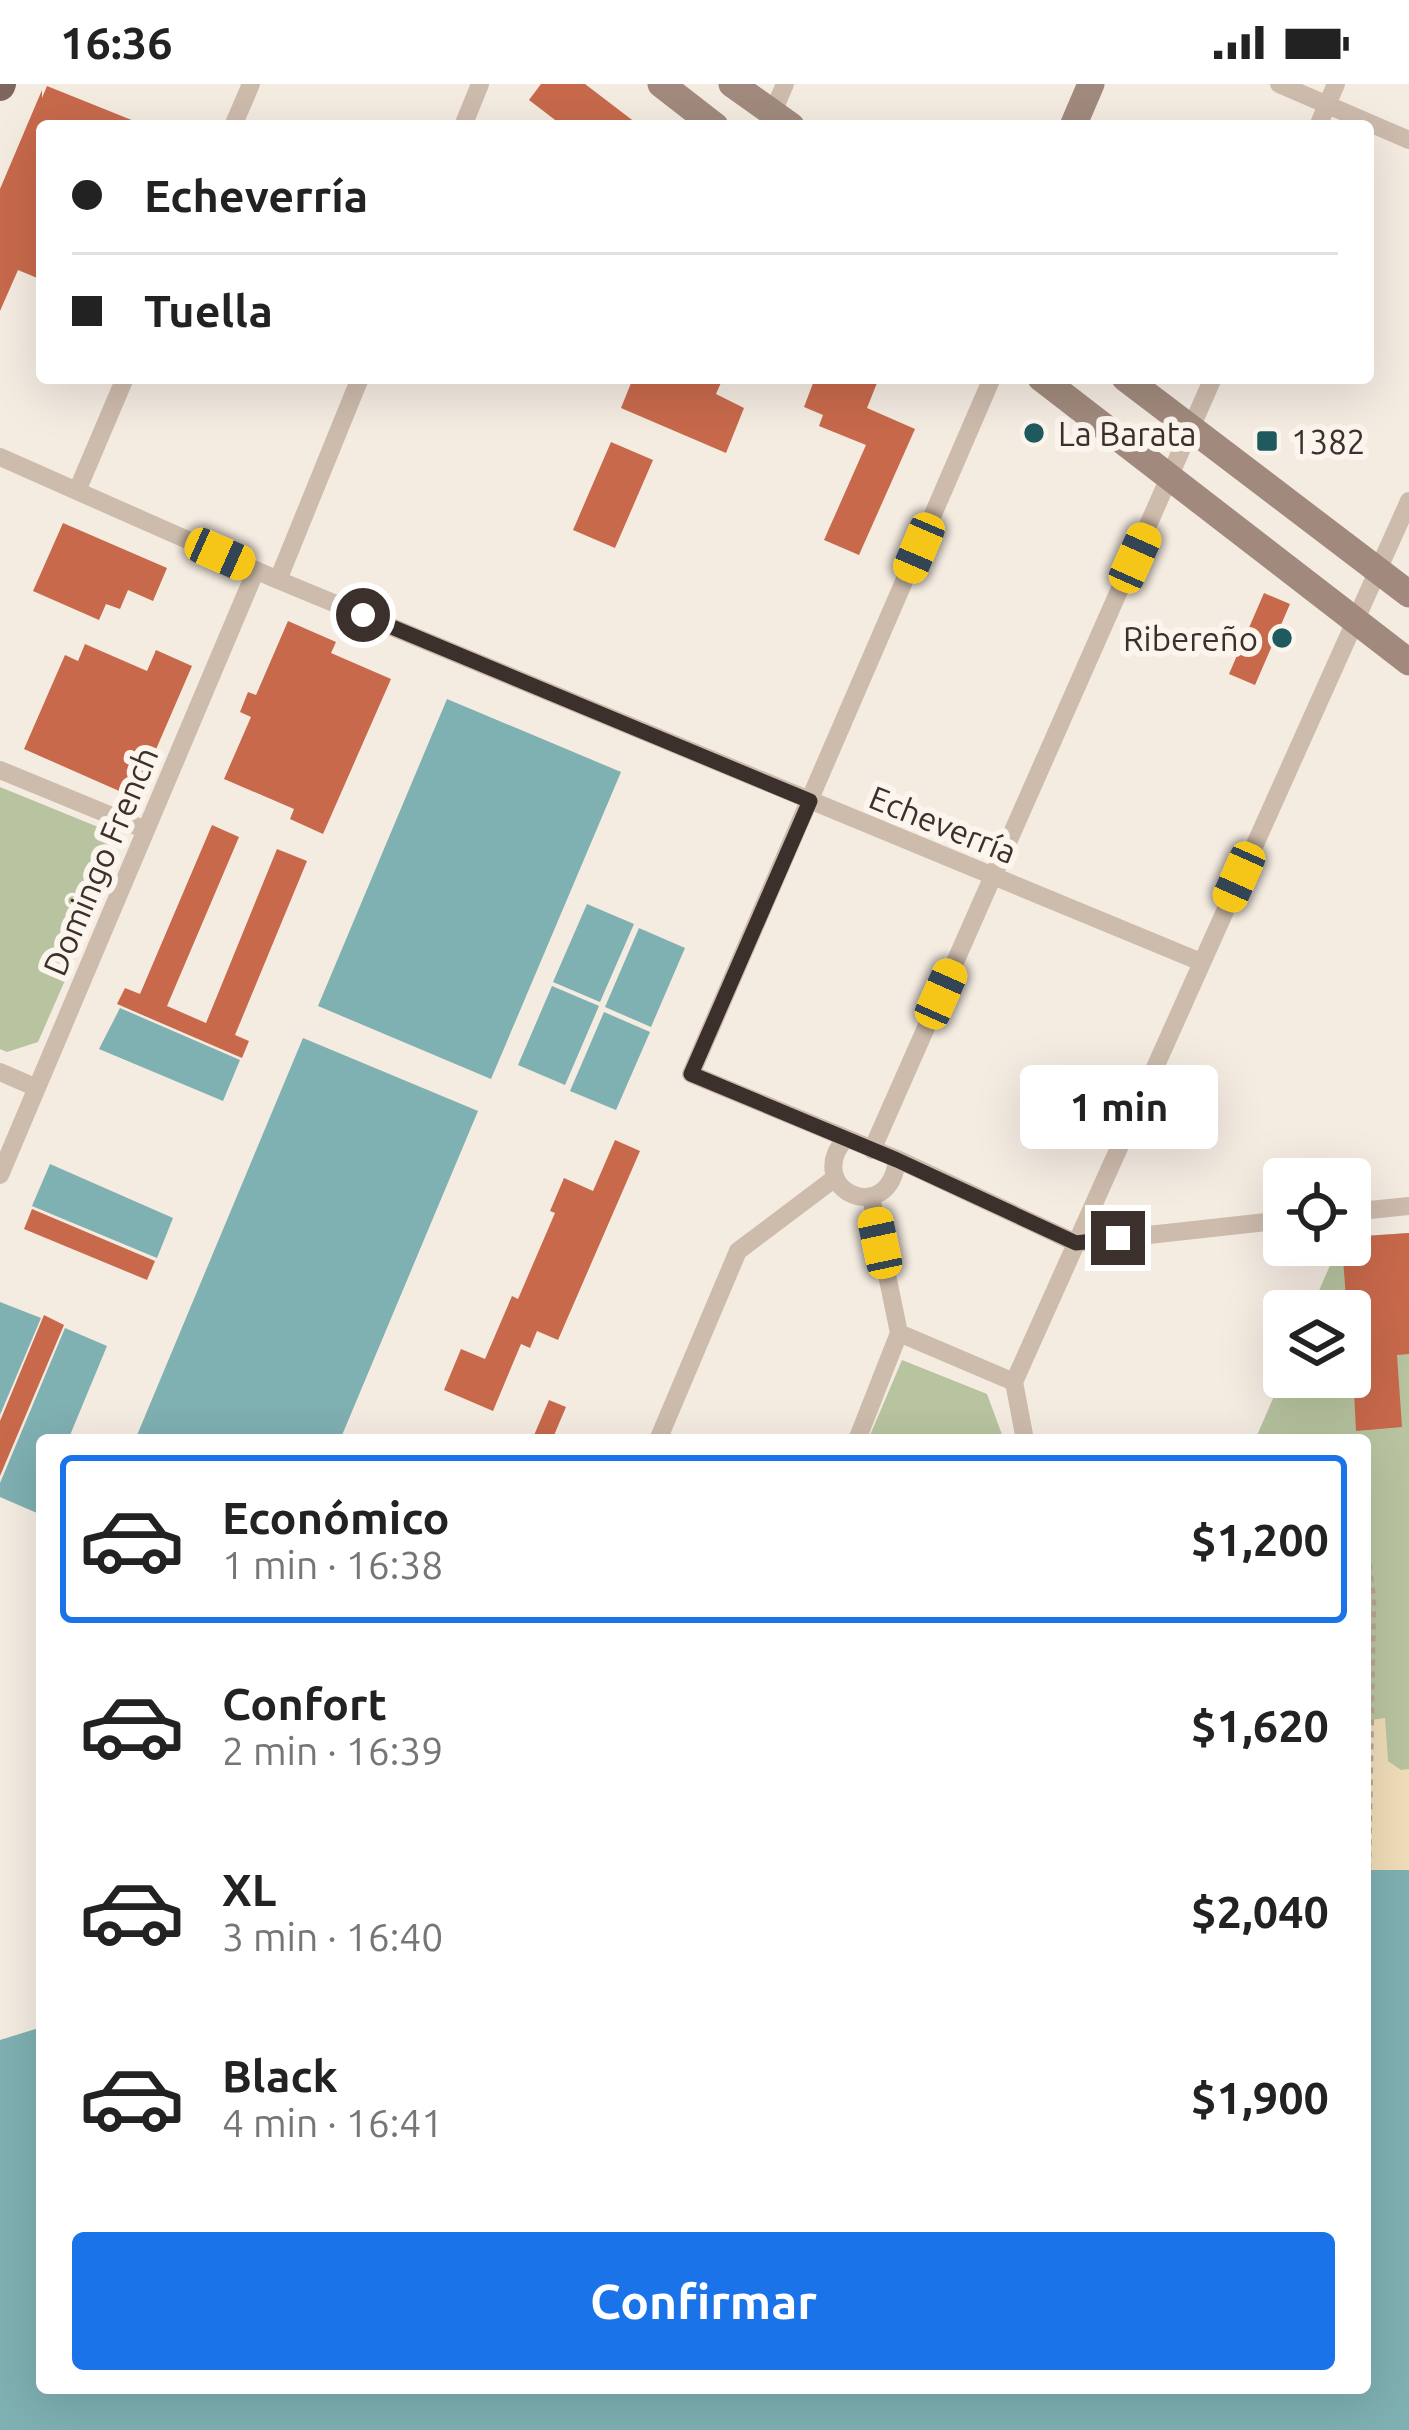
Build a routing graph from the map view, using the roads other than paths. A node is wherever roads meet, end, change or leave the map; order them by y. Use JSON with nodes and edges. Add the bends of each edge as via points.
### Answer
{"nodes":[{"id":1,"x":251,"y":84,"type":"edge"},
{"id":2,"x":480,"y":84,"type":"edge"},
{"id":3,"x":661,"y":84,"type":"edge"},
{"id":4,"x":732,"y":84,"type":"edge"},
{"id":5,"x":785,"y":84,"type":"edge"},
{"id":6,"x":1091,"y":84,"type":"edge"},
{"id":7,"x":1279,"y":84,"type":"edge"},
{"id":8,"x":1336,"y":84,"type":"edge"},
{"id":9,"x":1327,"y":105,"type":"junction"},
{"id":10,"x":236,"y":120,"type":"edge"},
{"id":11,"x":465,"y":120,"type":"edge"},
{"id":12,"x":707,"y":120,"type":"edge"},
{"id":13,"x":775,"y":120,"type":"edge"},
{"id":14,"x":777,"y":120,"type":"edge"},
{"id":15,"x":1076,"y":120,"type":"edge"},
{"id":16,"x":1321,"y":120,"type":"edge"},
{"id":17,"x":1362,"y":120,"type":"edge"},
{"id":18,"x":1374,"y":125,"type":"edge"},
{"id":19,"x":1409,"y":140,"type":"edge"},
{"id":20,"x":122,"y":384,"type":"edge"},
{"id":21,"x":358,"y":384,"type":"edge"},
{"id":22,"x":989,"y":384,"type":"edge"},
{"id":23,"x":1049,"y":384,"type":"edge"},
{"id":24,"x":1133,"y":384,"type":"edge"},
{"id":25,"x":1210,"y":384,"type":"edge"},
{"id":26,"x":1192,"y":428,"type":"junction"},
{"id":27,"x":0,"y":457,"type":"edge"},
{"id":28,"x":1171,"y":478,"type":"junction"},
{"id":29,"x":77,"y":491,"type":"junction"},
{"id":30,"x":1409,"y":501,"type":"edge"},
{"id":31,"x":256,"y":570,"type":"junction"},
{"id":32,"x":1379,"y":571,"type":"junction"},
{"id":33,"x":278,"y":580,"type":"junction"},
{"id":34,"x":1409,"y":594,"type":"edge"},
{"id":35,"x":1353,"y":621,"type":"junction"},
{"id":36,"x":1409,"y":662,"type":"edge"},
{"id":37,"x":0,"y":770,"type":"edge"},
{"id":38,"x":810,"y":801,"type":"junction"},
{"id":39,"x":146,"y":830,"type":"junction"},
{"id":40,"x":993,"y":877,"type":"junction"},
{"id":41,"x":1201,"y":962,"type":"junction"},
{"id":42,"x":0,"y":1072,"type":"edge"},
{"id":43,"x":37,"y":1088,"type":"junction"},
{"id":44,"x":845,"y":1138,"type":"junction"},
{"id":45,"x":872,"y":1150,"type":"junction"},
{"id":46,"x":897,"y":1160,"type":"junction"},
{"id":47,"x":0,"y":1175,"type":"edge"},
{"id":48,"x":835,"y":1178,"type":"junction"},
{"id":49,"x":1409,"y":1185,"type":"edge"},
{"id":50,"x":871,"y":1197,"type":"junction"},
{"id":51,"x":1404,"y":1206,"type":"edge"},
{"id":52,"x":1371,"y":1210,"type":"edge"},
{"id":53,"x":1263,"y":1222,"type":"edge"},
{"id":54,"x":1076,"y":1243,"type":"junction"},
{"id":55,"x":899,"y":1333,"type":"junction"},
{"id":56,"x":1014,"y":1382,"type":"junction"},
{"id":57,"x":661,"y":1434,"type":"edge"},
{"id":58,"x":858,"y":1434,"type":"edge"},
{"id":59,"x":1024,"y":1434,"type":"edge"}],
"edges":[{"from":1,"to":10,"type":"street"},
{"from":2,"to":11,"type":"street"},
{"from":3,"to":12,"type":"main road"},
{"from":4,"to":13,"type":"main road"},
{"from":5,"to":14,"type":"street"},
{"from":6,"to":15,"type":"main road"},
{"from":7,"to":9,"type":"street"},
{"from":8,"to":9,"type":"street"},
{"from":9,"to":16,"type":"street"},
{"from":9,"to":17,"type":"street"},
{"from":18,"to":19,"type":"street"},
{"from":20,"to":29,"type":"street"},
{"from":21,"to":33,"type":"street"},
{"from":22,"to":38,"type":"street"},
{"from":23,"to":28,"type":"main road"},
{"from":24,"to":26,"type":"main road"},
{"from":25,"to":26,"type":"street"},
{"from":26,"to":28,"type":"street"},
{"from":26,"to":32,"type":"main road"},
{"from":27,"to":29,"type":"street","name":"Echeverría"},
{"from":28,"to":35,"type":"main road"},
{"from":28,"to":40,"type":"street"},
{"from":29,"to":31,"type":"street","name":"Echeverría"},
{"from":30,"to":32,"type":"street"},
{"from":31,"to":33,"type":"street","name":"Echeverría"},
{"from":31,"to":39,"type":"street","name":"Domingo French"},
{"from":32,"to":34,"type":"main road"},
{"from":32,"to":35,"type":"street"},
{"from":33,"to":38,"type":"street","name":"Echeverría"},
{"from":35,"to":36,"type":"main road"},
{"from":35,"to":41,"type":"street"},
{"from":37,"to":39,"type":"street"},
{"from":38,"to":40,"type":"street","name":"Echeverría"},
{"from":38,"to":44,"type":"street","via":[[691,1074]]},
{"from":39,"to":43,"type":"street","name":"Domingo French"},
{"from":40,"to":41,"type":"street","name":"Echeverría"},
{"from":40,"to":45,"type":"street"},
{"from":41,"to":54,"type":"street"},
{"from":42,"to":43,"type":"street"},
{"from":43,"to":47,"type":"street","name":"Domingo French"},
{"from":44,"to":45,"type":"street"},
{"from":44,"to":48,"type":"street"},
{"from":45,"to":46,"type":"street"},
{"from":46,"to":50,"type":"street","via":[[886,1190]]},
{"from":46,"to":54,"type":"street"},
{"from":48,"to":50,"type":"street","via":[[849,1194]]},
{"from":48,"to":57,"type":"street","via":[[738,1251]]},
{"from":49,"to":51,"type":"street"},
{"from":50,"to":55,"type":"street"},
{"from":51,"to":52,"type":"street"},
{"from":53,"to":54,"type":"street"},
{"from":54,"to":56,"type":"street"},
{"from":55,"to":56,"type":"street"},
{"from":55,"to":58,"type":"street"},
{"from":56,"to":59,"type":"street"}]}
